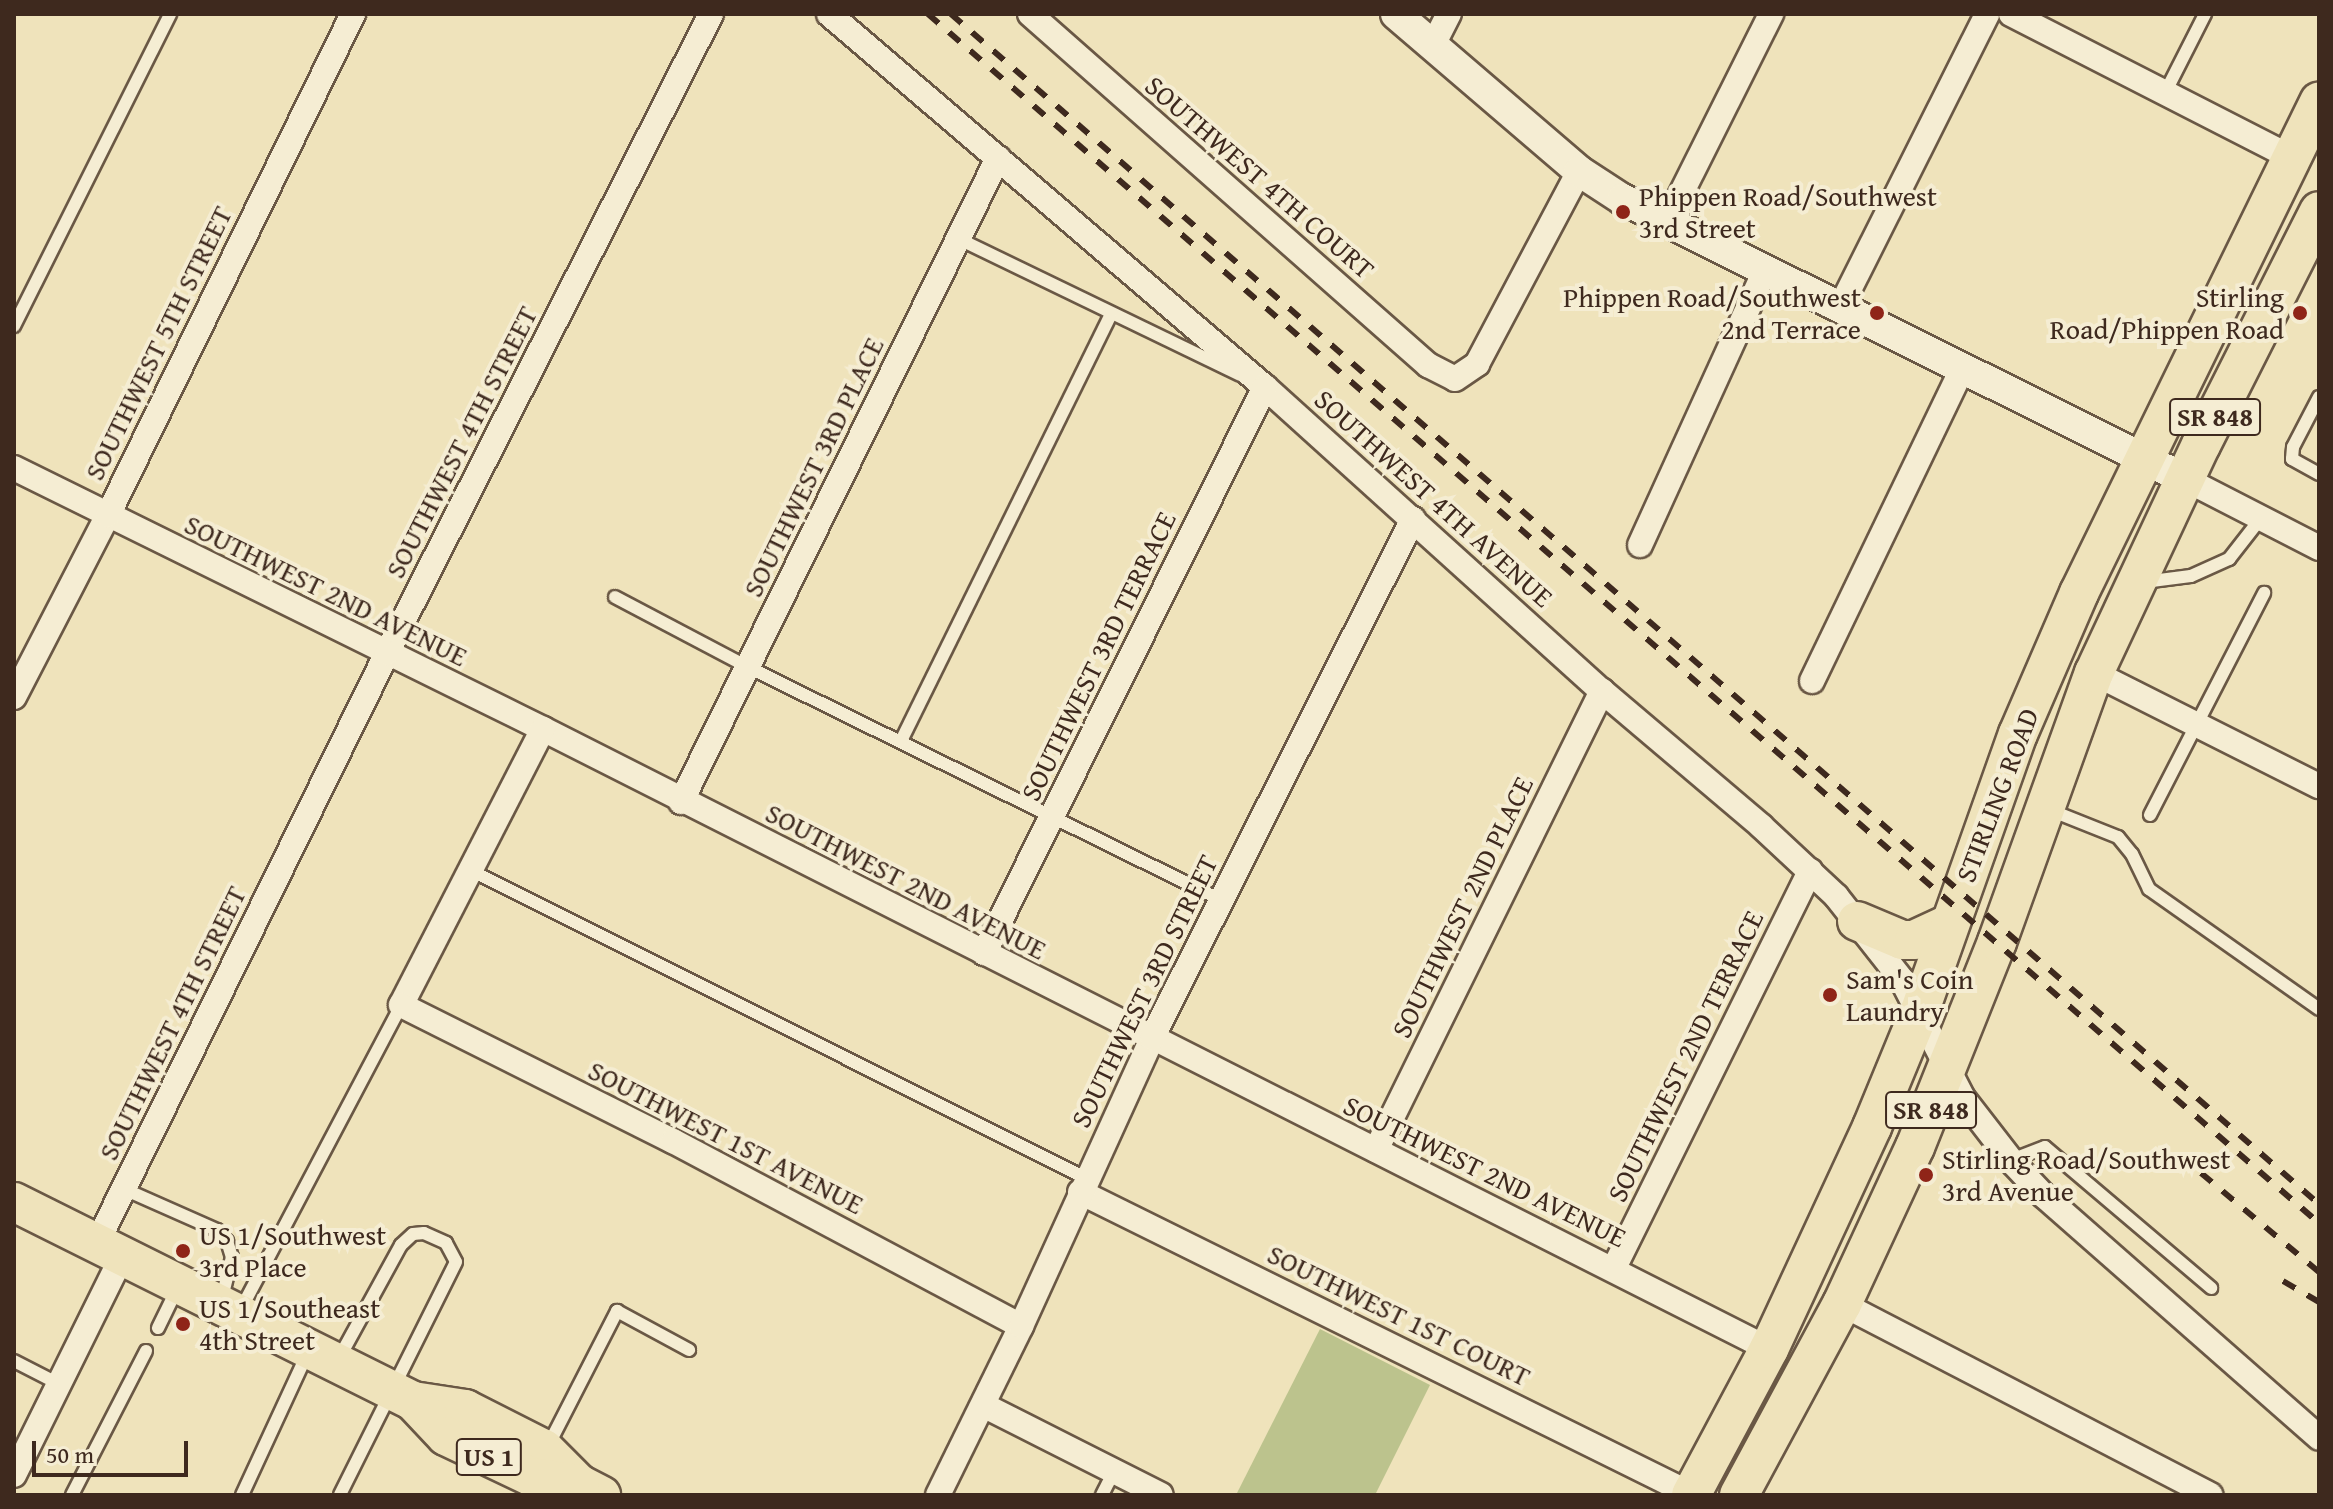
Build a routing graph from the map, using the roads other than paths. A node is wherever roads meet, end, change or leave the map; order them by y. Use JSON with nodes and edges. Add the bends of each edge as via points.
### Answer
{"nodes":[{"id":1,"x":170,"y":14,"type":"edge"},
{"id":2,"x":353,"y":14,"type":"edge"},
{"id":3,"x":711,"y":14,"type":"edge"},
{"id":4,"x":829,"y":14,"type":"edge"},
{"id":5,"x":1030,"y":14,"type":"edge"},
{"id":6,"x":1396,"y":14,"type":"edge"},
{"id":7,"x":1449,"y":14,"type":"edge"},
{"id":8,"x":1771,"y":14,"type":"edge"},
{"id":9,"x":1987,"y":14,"type":"edge"},
{"id":10,"x":2011,"y":14,"type":"edge"},
{"id":11,"x":2205,"y":14,"type":"edge"},
{"id":12,"x":1433,"y":45,"type":"junction"},
{"id":13,"x":2165,"y":93,"type":"junction"},
{"id":14,"x":2319,"y":102,"type":"edge"},
{"id":15,"x":2290,"y":157,"type":"junction"},
{"id":16,"x":998,"y":158,"type":"junction"},
{"id":17,"x":1579,"y":171,"type":"junction"},
{"id":18,"x":2319,"y":211,"type":"edge"},
{"id":19,"x":1667,"y":222,"type":"junction"},
{"id":20,"x":959,"y":239,"type":"junction"},
{"id":21,"x":1765,"y":271,"type":"junction"},
{"id":22,"x":1839,"y":310,"type":"junction"},
{"id":23,"x":1111,"y":314,"type":"junction"},
{"id":24,"x":14,"y":326,"type":"edge"},
{"id":25,"x":1962,"y":370,"type":"junction"},
{"id":26,"x":1265,"y":387,"type":"junction"},
{"id":27,"x":2318,"y":403,"type":"edge"},
{"id":28,"x":2143,"y":458,"type":"junction"},
{"id":29,"x":14,"y":468,"type":"edge"},
{"id":30,"x":2319,"y":474,"type":"edge"},
{"id":31,"x":2185,"y":479,"type":"junction"},
{"id":32,"x":108,"y":515,"type":"junction"},
{"id":33,"x":2261,"y":518,"type":"junction"},
{"id":34,"x":1413,"y":519,"type":"junction"},
{"id":35,"x":1640,"y":545,"type":"dead end"},
{"id":36,"x":2319,"y":548,"type":"edge"},
{"id":37,"x":2135,"y":582,"type":"junction"},
{"id":38,"x":2264,"y":593,"type":"dead end"},
{"id":39,"x":615,"y":597,"type":"dead end"},
{"id":40,"x":387,"y":653,"type":"junction"},
{"id":41,"x":748,"y":667,"type":"junction"},
{"id":42,"x":2094,"y":673,"type":"junction"},
{"id":43,"x":1812,"y":681,"type":"dead end"},
{"id":44,"x":1602,"y":691,"type":"junction"},
{"id":45,"x":14,"y":697,"type":"edge"},
{"id":46,"x":2196,"y":725,"type":"junction"},
{"id":47,"x":543,"y":729,"type":"junction"},
{"id":48,"x":901,"y":741,"type":"junction"},
{"id":49,"x":2319,"y":786,"type":"edge"},
{"id":50,"x":681,"y":802,"type":"junction"},
{"id":51,"x":2043,"y":807,"type":"junction"},
{"id":52,"x":2150,"y":815,"type":"dead end"},
{"id":53,"x":1052,"y":816,"type":"junction"},
{"id":54,"x":470,"y":870,"type":"junction"},
{"id":55,"x":1810,"y":871,"type":"junction"},
{"id":56,"x":1221,"y":900,"type":"junction"},
{"id":57,"x":1857,"y":921,"type":"junction"},
{"id":58,"x":1950,"y":923,"type":"junction"},
{"id":59,"x":984,"y":953,"type":"junction"},
{"id":60,"x":401,"y":1005,"type":"junction"},
{"id":61,"x":2319,"y":1009,"type":"edge"},
{"id":62,"x":1919,"y":1013,"type":"junction"},
{"id":63,"x":1152,"y":1038,"type":"junction"},
{"id":64,"x":1948,"y":1070,"type":"junction"},
{"id":65,"x":1376,"y":1150,"type":"junction"},
{"id":66,"x":2011,"y":1160,"type":"junction"},
{"id":67,"x":1083,"y":1185,"type":"junction"},
{"id":68,"x":124,"y":1189,"type":"junction"},
{"id":69,"x":14,"y":1202,"type":"edge"},
{"id":70,"x":110,"y":1250,"type":"junction"},
{"id":71,"x":1614,"y":1268,"type":"junction"},
{"id":72,"x":180,"y":1285,"type":"junction"},
{"id":73,"x":2211,"y":1288,"type":"dead end"},
{"id":74,"x":1842,"y":1304,"type":"junction"},
{"id":75,"x":229,"y":1309,"type":"junction"},
{"id":76,"x":1021,"y":1326,"type":"junction"},
{"id":77,"x":158,"y":1328,"type":"dead end"},
{"id":78,"x":1769,"y":1349,"type":"junction"},
{"id":79,"x":689,"y":1350,"type":"dead end"},
{"id":80,"x":146,"y":1351,"type":"dead end"},
{"id":81,"x":323,"y":1356,"type":"junction"},
{"id":82,"x":14,"y":1361,"type":"edge"},
{"id":83,"x":59,"y":1384,"type":"junction"},
{"id":84,"x":402,"y":1396,"type":"junction"},
{"id":85,"x":983,"y":1405,"type":"junction"},
{"id":86,"x":2319,"y":1438,"type":"edge"},
{"id":87,"x":546,"y":1451,"type":"junction"},
{"id":88,"x":1114,"y":1471,"type":"junction"},
{"id":89,"x":14,"y":1475,"type":"edge"},
{"id":90,"x":590,"y":1489,"type":"edge"},
{"id":91,"x":1691,"y":1494,"type":"edge"},
{"id":92,"x":72,"y":1495,"type":"edge"},
{"id":93,"x":242,"y":1495,"type":"edge"},
{"id":94,"x":340,"y":1495,"type":"edge"},
{"id":95,"x":938,"y":1495,"type":"edge"},
{"id":96,"x":1102,"y":1495,"type":"edge"},
{"id":97,"x":1161,"y":1495,"type":"edge"},
{"id":98,"x":1739,"y":1495,"type":"edge"},
{"id":99,"x":2210,"y":1495,"type":"edge"}],
"edges":[{"from":1,"to":24,"type":"lane"},
{"from":2,"to":32,"type":"street","name":"SOUTHWEST 5TH STREET"},
{"from":3,"to":40,"type":"street","name":"SOUTHWEST 4TH STREET"},
{"from":4,"to":16,"type":"street","name":"SOUTHWEST 4TH AVENUE"},
{"from":5,"to":17,"type":"street","name":"SOUTHWEST 4TH COURT","via":[[1428,365],[1455,379],[1477,364]]},
{"from":6,"to":12,"type":"street"},
{"from":7,"to":12,"type":"street"},
{"from":8,"to":19,"type":"street"},
{"from":9,"to":22,"type":"street"},
{"from":10,"to":13,"type":"street"},
{"from":11,"to":13,"type":"lane"},
{"from":12,"to":17,"type":"street"},
{"from":13,"to":15,"type":"street"},
{"from":14,"to":15,"type":"main road","name":"STIRLING ROAD","number":"SR 848"},
{"from":15,"to":28,"type":"main road","name":"STIRLING ROAD","number":"SR 848"},
{"from":16,"to":20,"type":"street","name":"SOUTHWEST 3RD PLACE"},
{"from":16,"to":26,"type":"street","name":"SOUTHWEST 4TH AVENUE"},
{"from":17,"to":19,"type":"street"},
{"from":18,"to":31,"type":"main road","name":"STIRLING ROAD","number":"SR 848"},
{"from":19,"to":21,"type":"street"},
{"from":20,"to":23,"type":"lane"},
{"from":20,"to":41,"type":"street","name":"SOUTHWEST 3RD PLACE"},
{"from":21,"to":22,"type":"street"},
{"from":21,"to":35,"type":"street"},
{"from":22,"to":25,"type":"street"},
{"from":23,"to":26,"type":"lane"},
{"from":23,"to":48,"type":"lane"},
{"from":25,"to":28,"type":"street"},
{"from":25,"to":43,"type":"street"},
{"from":26,"to":34,"type":"street","name":"SOUTHWEST 4TH AVENUE"},
{"from":26,"to":53,"type":"street","name":"SOUTHWEST 3RD TERRACE"},
{"from":27,"to":30,"type":"lane","via":[[2293,447],[2292,459]]},
{"from":28,"to":31,"type":"street"},
{"from":28,"to":58,"type":"main road","name":"STIRLING ROAD","number":"SR 848","via":[[2042,678]]},
{"from":29,"to":32,"type":"street","name":"SOUTHWEST 2ND AVENUE"},
{"from":31,"to":33,"type":"street"},
{"from":31,"to":37,"type":"main road","name":"STIRLING ROAD","number":"SR 848"},
{"from":32,"to":40,"type":"street","name":"SOUTHWEST 2ND AVENUE"},
{"from":32,"to":45,"type":"street","name":"SOUTHWEST 5TH STREET"},
{"from":33,"to":36,"type":"street"},
{"from":33,"to":37,"type":"lane","via":[[2229,559],[2191,576]]},
{"from":34,"to":44,"type":"street","name":"SOUTHWEST 4TH AVENUE"},
{"from":34,"to":56,"type":"street","name":"SOUTHWEST 3RD STREET"},
{"from":37,"to":42,"type":"main road","name":"STIRLING ROAD","number":"SR 848"},
{"from":38,"to":46,"type":"lane"},
{"from":39,"to":41,"type":"lane"},
{"from":40,"to":47,"type":"street","name":"SOUTHWEST 2ND AVENUE"},
{"from":40,"to":68,"type":"street","name":"SOUTHWEST 4TH STREET"},
{"from":41,"to":48,"type":"lane"},
{"from":41,"to":50,"type":"street","name":"SOUTHWEST 3RD PLACE"},
{"from":42,"to":46,"type":"street"},
{"from":42,"to":51,"type":"main road","name":"STIRLING ROAD","number":"SR 848"},
{"from":44,"to":55,"type":"street","name":"SOUTHWEST 4TH AVENUE"},
{"from":44,"to":65,"type":"street","name":"SOUTHWEST 2ND PLACE"},
{"from":46,"to":49,"type":"street"},
{"from":46,"to":52,"type":"lane"},
{"from":47,"to":50,"type":"street","name":"SOUTHWEST 2ND AVENUE"},
{"from":47,"to":54,"type":"street"},
{"from":48,"to":53,"type":"lane"},
{"from":50,"to":59,"type":"street","name":"SOUTHWEST 2ND AVENUE"},
{"from":51,"to":61,"type":"lane","via":[[2118,837],[2149,889]]},
{"from":51,"to":64,"type":"main road","name":"STIRLING ROAD","number":"SR 848"},
{"from":53,"to":56,"type":"lane"},
{"from":53,"to":59,"type":"street","name":"SOUTHWEST 3RD TERRACE"},
{"from":54,"to":60,"type":"street"},
{"from":54,"to":67,"type":"lane"},
{"from":55,"to":57,"type":"street","name":"SOUTHWEST 4TH AVENUE"},
{"from":55,"to":71,"type":"street","name":"SOUTHWEST 2ND TERRACE"},
{"from":56,"to":63,"type":"street","name":"SOUTHWEST 3RD STREET"},
{"from":57,"to":58,"type":"main road","via":[[1902,940],[1914,940]]},
{"from":57,"to":62,"type":"street","name":"SOUTHWEST 4TH AVENUE","via":[[1902,980]]},
{"from":58,"to":62,"type":"main road","name":"STIRLING ROAD","number":"SR 848"},
{"from":59,"to":63,"type":"street","name":"SOUTHWEST 2ND AVENUE"},
{"from":60,"to":75,"type":"lane"},
{"from":60,"to":76,"type":"street","name":"SOUTHWEST 1ST AVENUE","via":[[673,1141]]},
{"from":62,"to":64,"type":"street","name":"SOUTHWEST 4TH AVENUE"},
{"from":62,"to":78,"type":"main road","name":"STIRLING ROAD","number":"SR 848"},
{"from":63,"to":65,"type":"street","name":"SOUTHWEST 2ND AVENUE"},
{"from":63,"to":67,"type":"street","name":"SOUTHWEST 3RD STREET"},
{"from":64,"to":66,"type":"street","name":"SOUTHWEST 4TH AVENUE"},
{"from":64,"to":74,"type":"main road","name":"STIRLING ROAD","number":"SR 848"},
{"from":65,"to":71,"type":"street","name":"SOUTHWEST 2ND AVENUE"},
{"from":66,"to":73,"type":"lane","via":[[2045,1147]]},
{"from":66,"to":86,"type":"street","name":"SOUTHWEST 4TH AVENUE","via":[[2044,1196]]},
{"from":67,"to":76,"type":"street","name":"SOUTHWEST 3RD STREET"},
{"from":67,"to":91,"type":"street","name":"SOUTHWEST 1ST COURT"},
{"from":68,"to":70,"type":"street","name":"SOUTHWEST 4TH STREET"},
{"from":68,"to":75,"type":"lane","via":[[217,1230],[227,1241],[232,1257]]},
{"from":69,"to":70,"type":"main road","number":"US 1"},
{"from":70,"to":72,"type":"main road","number":"US 1"},
{"from":70,"to":83,"type":"street","name":"SOUTHWEST 4TH STREET"},
{"from":71,"to":78,"type":"street","name":"SOUTHWEST 2ND AVENUE"},
{"from":72,"to":75,"type":"main road","number":"US 1"},
{"from":72,"to":77,"type":"lane"},
{"from":74,"to":98,"type":"main road","name":"STIRLING ROAD","number":"SR 848"},
{"from":74,"to":99,"type":"street"},
{"from":75,"to":81,"type":"main road","number":"US 1"},
{"from":76,"to":85,"type":"street","name":"SOUTHWEST 3RD STREET"},
{"from":78,"to":91,"type":"main road","name":"STIRLING ROAD","number":"SR 848"},
{"from":79,"to":87,"type":"lane","via":[[617,1311]]},
{"from":80,"to":92,"type":"lane"},
{"from":81,"to":84,"type":"main road","number":"US 1"},
{"from":81,"to":84,"type":"lane","via":[[401,1245],[413,1234],[435,1238],[453,1251],[456,1262]]},
{"from":81,"to":93,"type":"lane"},
{"from":82,"to":83,"type":"lane"},
{"from":83,"to":89,"type":"street","name":"SOUTHWEST 4TH STREET"},
{"from":84,"to":87,"type":"main road","number":"US 1","via":[[465,1409]]},
{"from":84,"to":90,"type":"main road","number":"US 1","via":[[446,1436],[532,1477]]},
{"from":84,"to":94,"type":"lane"},
{"from":85,"to":88,"type":"street"},
{"from":85,"to":95,"type":"street","name":"SOUTHWEST 3RD STREET"},
{"from":87,"to":90,"type":"main road","number":"US 1"},
{"from":88,"to":96,"type":"lane"},
{"from":88,"to":97,"type":"street"}]}
